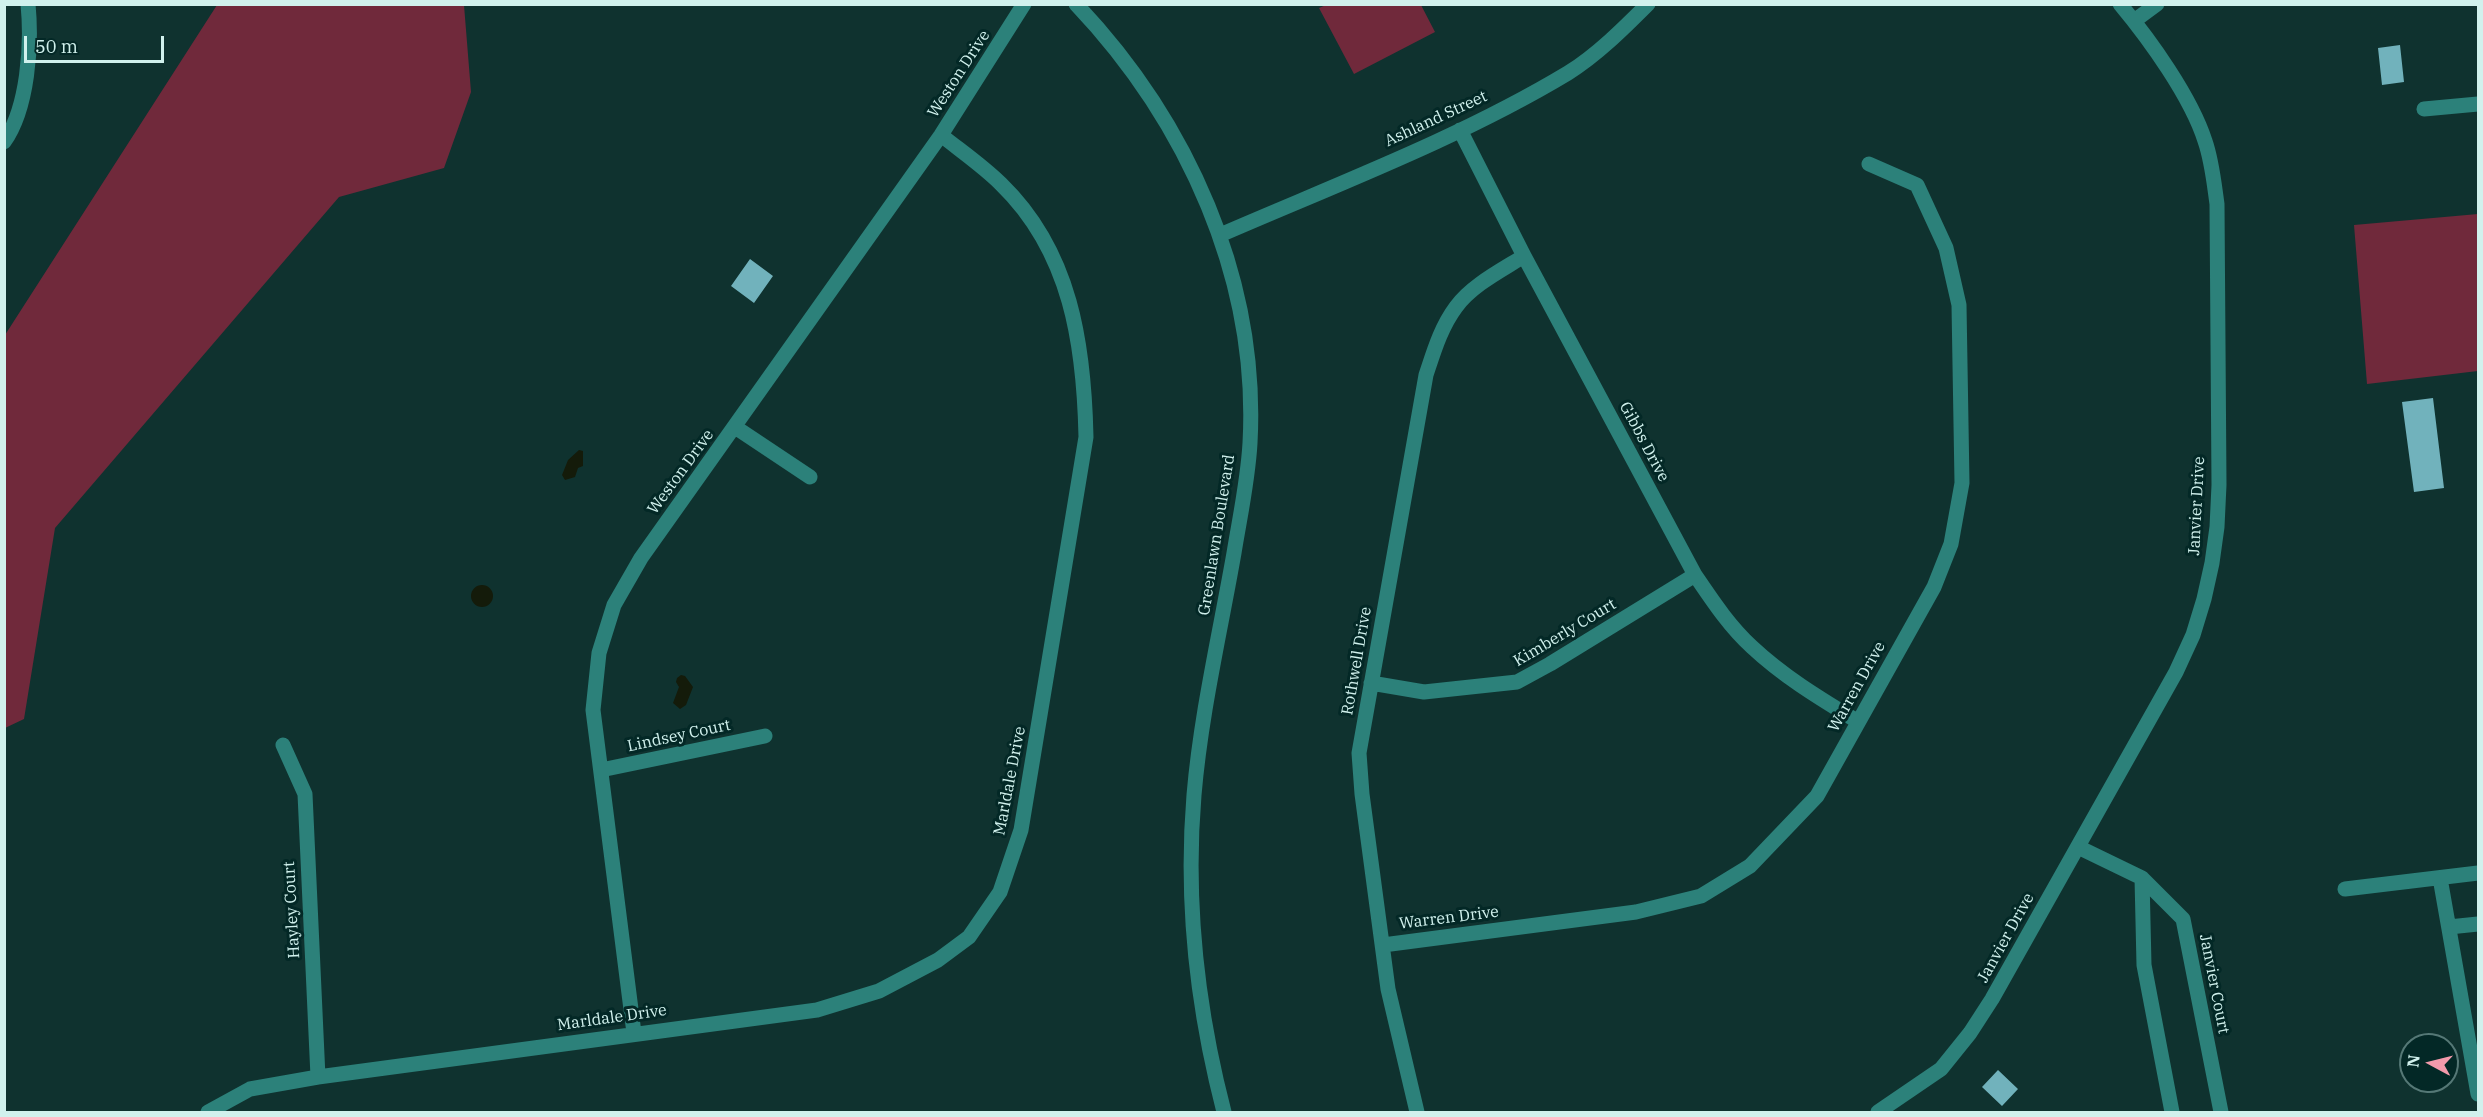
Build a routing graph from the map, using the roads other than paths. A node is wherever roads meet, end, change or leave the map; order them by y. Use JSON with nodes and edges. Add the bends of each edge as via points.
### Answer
{"nodes":[{"id":1,"x":28,"y":4,"type":"edge"},
{"id":2,"x":1024,"y":4,"type":"edge"},
{"id":3,"x":1076,"y":4,"type":"edge"},
{"id":4,"x":1648,"y":4,"type":"edge"},
{"id":5,"x":2120,"y":4,"type":"edge"},
{"id":6,"x":2157,"y":4,"type":"edge"},
{"id":7,"x":2134,"y":21,"type":"junction"},
{"id":8,"x":2478,"y":104,"type":"edge"},
{"id":9,"x":2424,"y":110,"type":"dead end"},
{"id":10,"x":1460,"y":130,"type":"junction"},
{"id":11,"x":941,"y":135,"type":"junction"},
{"id":12,"x":4,"y":142,"type":"edge"},
{"id":13,"x":1869,"y":164,"type":"dead end"},
{"id":14,"x":1220,"y":235,"type":"junction"},
{"id":15,"x":1524,"y":256,"type":"junction"},
{"id":16,"x":735,"y":427,"type":"junction"},
{"id":17,"x":810,"y":477,"type":"dead end"},
{"id":18,"x":1695,"y":575,"type":"junction"},
{"id":19,"x":1371,"y":683,"type":"junction"},
{"id":20,"x":1857,"y":721,"type":"junction"},
{"id":21,"x":765,"y":736,"type":"dead end"},
{"id":22,"x":283,"y":745,"type":"dead end"},
{"id":23,"x":601,"y":770,"type":"junction"},
{"id":24,"x":2078,"y":847,"type":"junction"},
{"id":25,"x":2478,"y":873,"type":"edge"},
{"id":26,"x":2142,"y":878,"type":"junction"},
{"id":27,"x":2440,"y":878,"type":"junction"},
{"id":28,"x":2345,"y":889,"type":"dead end"},
{"id":29,"x":2478,"y":924,"type":"edge"},
{"id":30,"x":2449,"y":927,"type":"junction"},
{"id":31,"x":1383,"y":945,"type":"junction"},
{"id":32,"x":634,"y":1033,"type":"junction"},
{"id":33,"x":318,"y":1077,"type":"junction"},
{"id":34,"x":2478,"y":1094,"type":"edge"},
{"id":35,"x":208,"y":1113,"type":"edge"},
{"id":36,"x":1224,"y":1113,"type":"edge"},
{"id":37,"x":1417,"y":1113,"type":"edge"},
{"id":38,"x":1878,"y":1113,"type":"edge"},
{"id":39,"x":2172,"y":1113,"type":"edge"},
{"id":40,"x":2221,"y":1113,"type":"edge"}],
"edges":[{"from":1,"to":12,"type":"street","via":[[29,59],[21,104]]},
{"from":2,"to":11,"type":"street","name":"Weston Drive"},
{"from":3,"to":14,"type":"street","name":"Greenlawn Boulevard","via":[[1105,36],[1158,109],[1201,188]]},
{"from":4,"to":10,"type":"street","name":"Ashland Street","via":[[1570,72]]},
{"from":5,"to":7,"type":"street","name":"Janvier Drive"},
{"from":6,"to":7,"type":"street"},
{"from":7,"to":24,"type":"street","name":"Janvier Drive","via":[[2192,110],[2213,172],[2217,204],[2217,527],[2193,635]]},
{"from":8,"to":9,"type":"street"},
{"from":10,"to":14,"type":"street","name":"Ashland Street"},
{"from":10,"to":15,"type":"street","name":"Gibbs Drive"},
{"from":11,"to":16,"type":"street","name":"Weston Drive"},
{"from":11,"to":32,"type":"street","name":"Marldale Drive","via":[[1002,185],[1035,225],[1061,273],[1077,327],[1085,382],[1086,437],[1022,830],[1000,892],[969,937],[938,960],[879,991],[817,1010]]},
{"from":13,"to":20,"type":"street","name":"Warren Drive","via":[[1917,185],[1946,248],[1959,305],[1962,483],[1951,544],[1934,587]]},
{"from":14,"to":36,"type":"street","name":"Greenlawn Boulevard","via":[[1246,348],[1250,443],[1200,746],[1191,894],[1198,989]]},
{"from":15,"to":18,"type":"street","name":"Gibbs Drive"},
{"from":15,"to":19,"type":"street","name":"Rothwell Drive","via":[[1486,280],[1457,305],[1438,339],[1426,375]]},
{"from":16,"to":17,"type":"street"},
{"from":16,"to":23,"type":"street","name":"Weston Drive","via":[[641,558],[614,605],[599,653],[593,710]]},
{"from":18,"to":19,"type":"street","name":"Kimberly Court","via":[[1517,682],[1424,692]]},
{"from":18,"to":20,"type":"street","name":"Gibbs Drive","via":[[1723,616],[1751,646],[1781,672]]},
{"from":19,"to":31,"type":"street","name":"Rothwell Drive","via":[[1359,753]]},
{"from":20,"to":31,"type":"street","name":"Warren Drive","via":[[1816,796],[1750,866],[1701,896],[1636,912]]},
{"from":21,"to":23,"type":"street","name":"Lindsey Court"},
{"from":22,"to":33,"type":"street","name":"Hayley Court","via":[[305,794]]},
{"from":23,"to":32,"type":"street","name":"Weston Drive"},
{"from":24,"to":26,"type":"street","name":"Janvier Court"},
{"from":24,"to":38,"type":"street","name":"Janvier Drive","via":[[1970,1033],[1941,1069]]},
{"from":25,"to":27,"type":"street"},
{"from":26,"to":39,"type":"street","via":[[2144,965]]},
{"from":26,"to":40,"type":"street","name":"Janvier Court","via":[[2183,919]]},
{"from":27,"to":28,"type":"street"},
{"from":27,"to":30,"type":"street"},
{"from":29,"to":30,"type":"street"},
{"from":30,"to":34,"type":"street"},
{"from":31,"to":37,"type":"street","name":"Rothwell Drive","via":[[1388,989]]},
{"from":32,"to":33,"type":"street","name":"Marldale Drive"},
{"from":33,"to":35,"type":"street","name":"Marldale Drive","via":[[250,1089]]}]}
